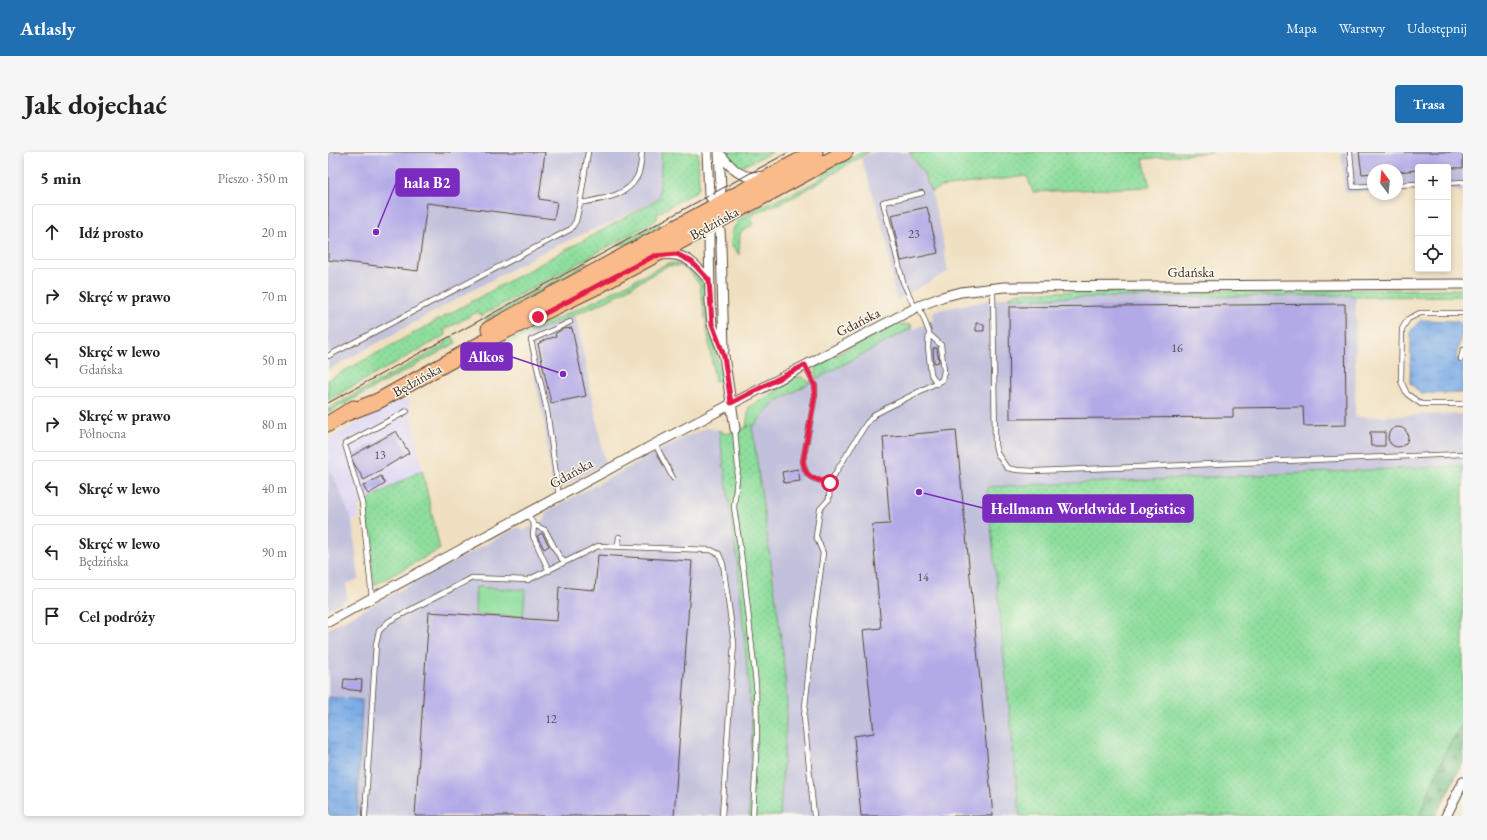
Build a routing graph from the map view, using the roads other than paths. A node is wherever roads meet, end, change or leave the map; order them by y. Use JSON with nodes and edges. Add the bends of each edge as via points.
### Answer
{"nodes":[{"id":1,"x":588,"y":152,"type":"edge"},
{"id":2,"x":642,"y":152,"type":"edge"},
{"id":3,"x":707,"y":152,"type":"edge"},
{"id":4,"x":815,"y":152,"type":"edge"},
{"id":5,"x":845,"y":152,"type":"edge"},
{"id":6,"x":1350,"y":152,"type":"edge"},
{"id":7,"x":719,"y":153,"type":"edge"},
{"id":8,"x":771,"y":176,"type":"junction"},
{"id":9,"x":1463,"y":182,"type":"edge"},
{"id":10,"x":1451,"y":183,"type":"edge"},
{"id":11,"x":1415,"y":184,"type":"edge"},
{"id":12,"x":1403,"y":185,"type":"edge"},
{"id":13,"x":1367,"y":186,"type":"edge"},
{"id":14,"x":922,"y":193,"type":"dead end"},
{"id":15,"x":580,"y":203,"type":"junction"},
{"id":16,"x":716,"y":205,"type":"junction"},
{"id":17,"x":714,"y":223,"type":"junction"},
{"id":18,"x":654,"y":256,"type":"junction"},
{"id":19,"x":709,"y":280,"type":"junction"},
{"id":20,"x":1463,"y":284,"type":"edge"},
{"id":21,"x":993,"y":287,"type":"junction"},
{"id":22,"x":917,"y":307,"type":"junction"},
{"id":23,"x":1463,"y":313,"type":"edge"},
{"id":24,"x":570,"y":322,"type":"dead end"},
{"id":25,"x":930,"y":335,"type":"junction"},
{"id":26,"x":1463,"y":350,"type":"edge"},
{"id":27,"x":328,"y":356,"type":"edge"},
{"id":28,"x":724,"y":356,"type":"junction"},
{"id":29,"x":1461,"y":359,"type":"dead end"},
{"id":30,"x":805,"y":365,"type":"junction"},
{"id":31,"x":937,"y":384,"type":"junction"},
{"id":32,"x":731,"y":403,"type":"junction"},
{"id":33,"x":1463,"y":404,"type":"edge"},
{"id":34,"x":407,"y":411,"type":"dead end"},
{"id":35,"x":347,"y":413,"type":"junction"},
{"id":36,"x":328,"y":424,"type":"edge"},
{"id":37,"x":735,"y":429,"type":"joint"},
{"id":38,"x":655,"y":444,"type":"junction"},
{"id":39,"x":1463,"y":454,"type":"edge"},
{"id":40,"x":673,"y":478,"type":"dead end"},
{"id":41,"x":830,"y":483,"type":"junction"},
{"id":42,"x":559,"y":496,"type":"junction"},
{"id":43,"x":527,"y":513,"type":"junction"},
{"id":44,"x":534,"y":525,"type":"junction"},
{"id":45,"x":619,"y":537,"type":"dead end"},
{"id":46,"x":618,"y":545,"type":"junction"},
{"id":47,"x":564,"y":562,"type":"junction"},
{"id":48,"x":549,"y":571,"type":"junction"},
{"id":49,"x":372,"y":598,"type":"junction"},
{"id":50,"x":328,"y":622,"type":"edge"},
{"id":51,"x":1463,"y":782,"type":"edge"},
{"id":52,"x":365,"y":816,"type":"edge"},
{"id":53,"x":722,"y":816,"type":"edge"},
{"id":54,"x":753,"y":816,"type":"edge"},
{"id":55,"x":814,"y":816,"type":"edge"},
{"id":56,"x":1446,"y":816,"type":"edge"}],
"edges":[{"from":1,"to":15,"type":"lane"},
{"from":2,"to":15,"type":"lane","via":[[638,175],[626,191]]},
{"from":3,"to":16,"type":"street","via":[[709,196]]},
{"from":4,"to":8,"type":"main road","name":"Będzińska"},
{"from":5,"to":17,"type":"main road","name":"Będzińska"},
{"from":6,"to":13,"type":"lane","via":[[1353,187]]},
{"from":7,"to":8,"type":"street","via":[[735,172],[759,177]]},
{"from":7,"to":16,"type":"street","via":[[721,189]]},
{"from":8,"to":16,"type":"main road","name":"Będzińska"},
{"from":9,"to":10,"type":"lane"},
{"from":11,"to":12,"type":"lane"},
{"from":14,"to":22,"type":"lane","via":[[883,202],[903,282]]},
{"from":15,"to":27,"type":"lane","via":[[576,221],[571,229]]},
{"from":16,"to":17,"type":"street"},
{"from":16,"to":35,"type":"main road","name":"Będzińska","via":[[426,364],[373,394]]},
{"from":17,"to":18,"type":"main road","name":"Będzińska"},
{"from":17,"to":19,"type":"street","via":[[708,234]]},
{"from":17,"to":28,"type":"street","via":[[720,231],[721,238]]},
{"from":18,"to":19,"type":"street","via":[[677,254],[692,262]]},
{"from":18,"to":35,"type":"main road","name":"Będzińska","via":[[538,317],[497,335],[378,402]]},
{"from":19,"to":28,"type":"street","via":[[712,324]]},
{"from":20,"to":21,"type":"street","name":"Gdańska"},
{"from":21,"to":22,"type":"street","name":"Gdańska","via":[[953,294]]},
{"from":21,"to":39,"type":"lane","via":[[995,445],[1007,468],[1035,471]]},
{"from":22,"to":25,"type":"lane"},
{"from":22,"to":30,"type":"street","name":"Gdańska"},
{"from":23,"to":33,"type":"lane","via":[[1420,313],[1408,319],[1402,329],[1401,380],[1407,394],[1421,404]]},
{"from":24,"to":42,"type":"lane","via":[[532,340],[547,411]]},
{"from":25,"to":31,"type":"lane","via":[[928,347],[931,374]]},
{"from":25,"to":31,"type":"lane","via":[[941,345],[942,352],[944,371],[942,380]]},
{"from":26,"to":29,"type":"lane"},
{"from":28,"to":32,"type":"street"},
{"from":30,"to":32,"type":"street","name":"Gdańska"},
{"from":30,"to":41,"type":"lane","via":[[815,386],[815,395],[803,461],[804,470],[809,476]]},
{"from":31,"to":41,"type":"lane","via":[[875,414],[866,424]]},
{"from":32,"to":37,"type":"street"},
{"from":32,"to":38,"type":"street","name":"Gdańska"},
{"from":34,"to":49,"type":"lane","via":[[345,444],[362,504]]},
{"from":35,"to":36,"type":"main road","name":"Będzińska"},
{"from":37,"to":54,"type":"lane","via":[[738,468],[734,507],[756,684],[757,734]]},
{"from":38,"to":40,"type":"lane"},
{"from":38,"to":42,"type":"street","name":"Gdańska"},
{"from":41,"to":55,"type":"lane","via":[[829,499],[820,509],[816,536],[823,553],[804,717]]},
{"from":42,"to":43,"type":"street","name":"Gdańska"},
{"from":43,"to":44,"type":"lane"},
{"from":43,"to":49,"type":"street","name":"Gdańska"},
{"from":44,"to":47,"type":"lane","via":[[545,530]]},
{"from":44,"to":48,"type":"lane","via":[[533,536]]},
{"from":45,"to":46,"type":"lane"},
{"from":46,"to":47,"type":"lane","via":[[598,546]]},
{"from":46,"to":53,"type":"lane","via":[[711,550],[719,554],[723,564],[734,643]]},
{"from":47,"to":48,"type":"lane"},
{"from":48,"to":52,"type":"lane","via":[[528,580],[472,578],[389,621],[379,631],[376,644]]},
{"from":49,"to":50,"type":"street","name":"Gdańska"},
{"from":51,"to":56,"type":"street"}]}
